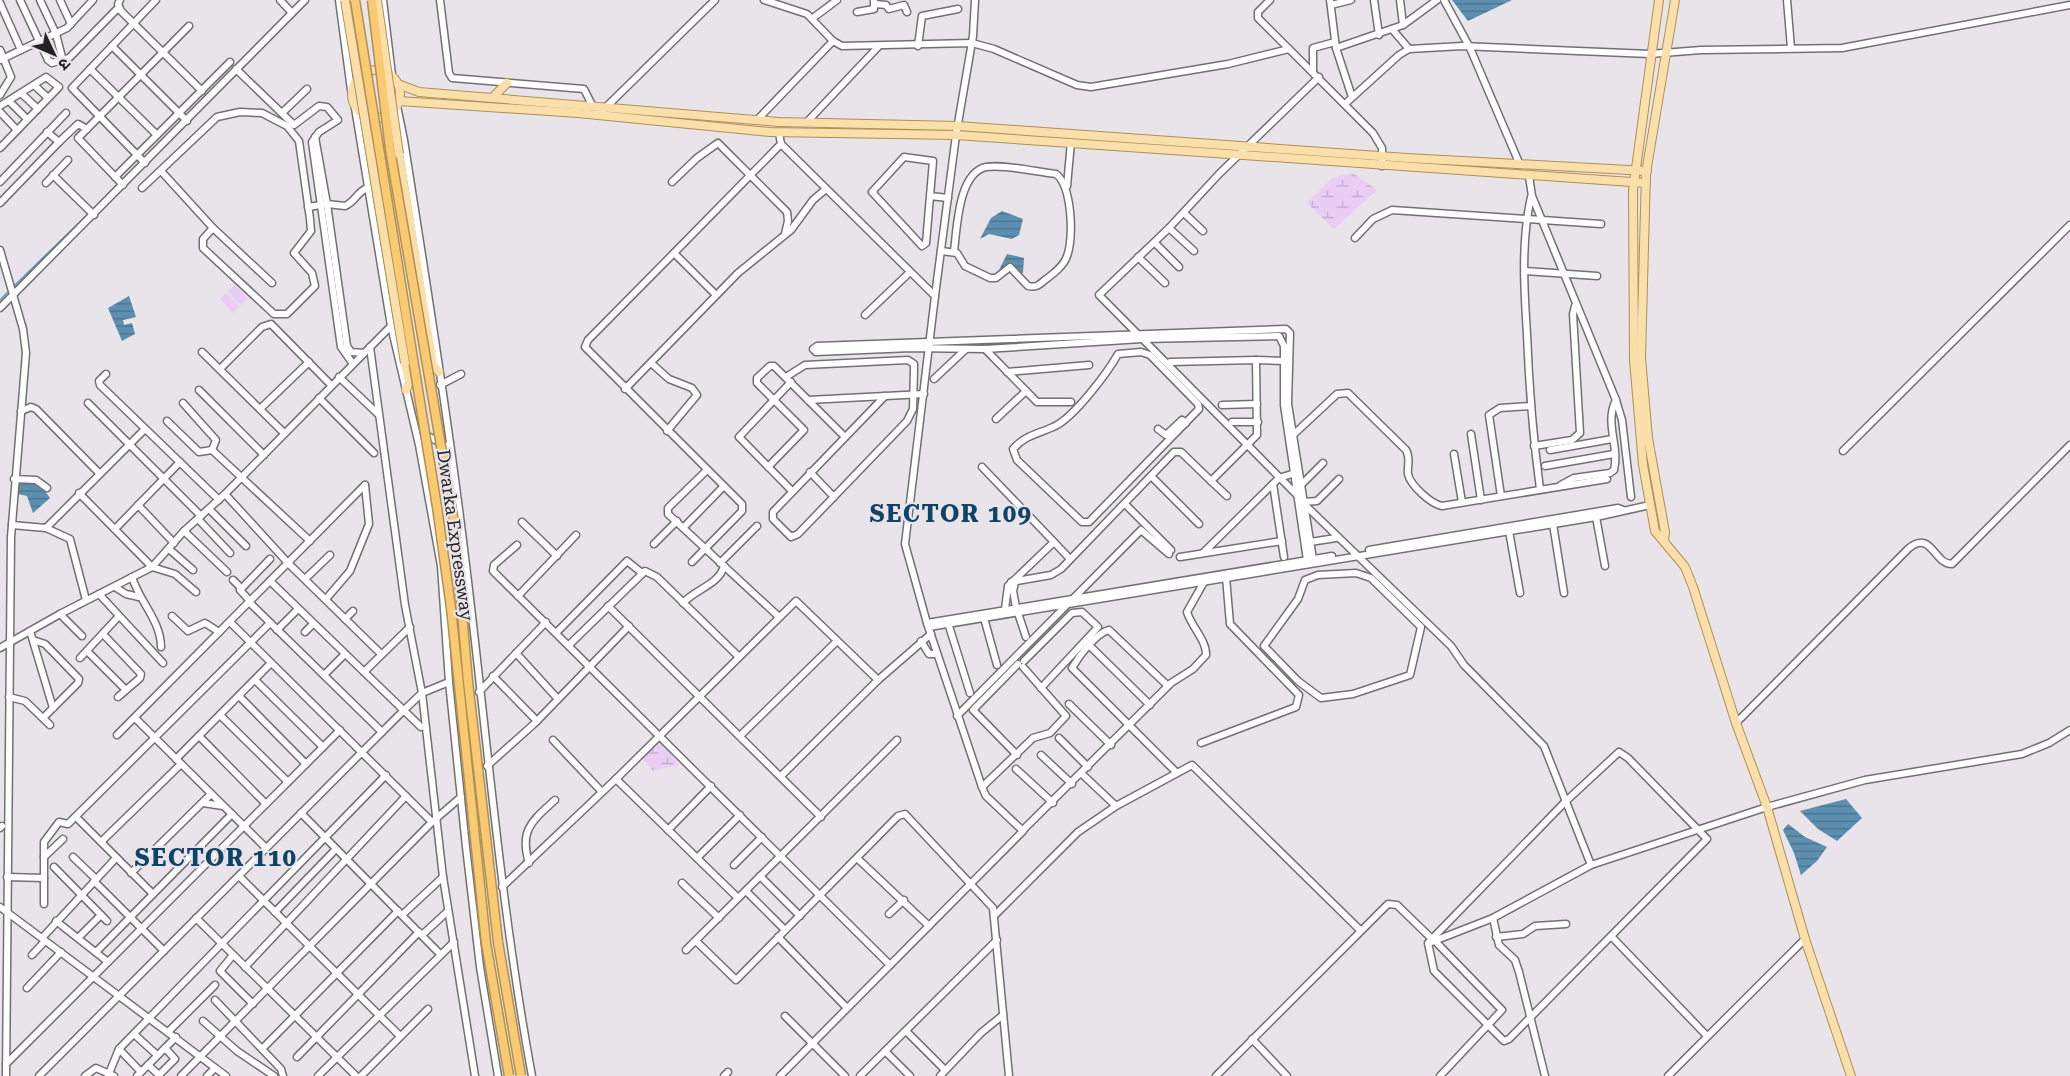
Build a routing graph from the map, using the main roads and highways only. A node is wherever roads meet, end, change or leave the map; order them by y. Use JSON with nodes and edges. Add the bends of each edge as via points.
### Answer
{"nodes":[{"id":1,"x":345,"y":0,"type":"edge"},
{"id":2,"x":355,"y":0,"type":"edge"},
{"id":3,"x":372,"y":0,"type":"edge"},
{"id":4,"x":377,"y":0,"type":"edge"},
{"id":5,"x":1659,"y":0,"type":"edge"},
{"id":6,"x":1675,"y":0,"type":"edge"},
{"id":7,"x":507,"y":83,"type":"road end"},
{"id":8,"x":398,"y":84,"type":"junction"},
{"id":9,"x":493,"y":97,"type":"junction"},
{"id":10,"x":398,"y":104,"type":"junction"},
{"id":11,"x":957,"y":130,"type":"junction"},
{"id":12,"x":1635,"y":171,"type":"junction"},
{"id":13,"x":1647,"y":171,"type":"junction"},
{"id":14,"x":1634,"y":182,"type":"junction"},
{"id":15,"x":1646,"y":183,"type":"junction"},
{"id":16,"x":436,"y":369,"type":"road end"},
{"id":17,"x":406,"y":390,"type":"road end"},
{"id":18,"x":1664,"y":541,"type":"junction"},
{"id":19,"x":509,"y":1076,"type":"edge"},
{"id":20,"x":521,"y":1076,"type":"edge"},
{"id":21,"x":1851,"y":1076,"type":"edge"}],
"edges":[{"from":1,"to":17,"type":"main road","bridge":true,"via":[[409,382]]},
{"from":2,"to":19,"type":"highway","name":"Dwarka Expressway","bridge":true,"via":[[437,507],[486,943]]},
{"from":3,"to":20,"type":"highway","name":"Dwarka Expressway","bridge":true,"via":[[393,171],[454,522],[498,942]]},
{"from":4,"to":16,"type":"main road","bridge":true,"via":[[405,196]]},
{"from":5,"to":12,"type":"main road"},
{"from":6,"to":13,"type":"main road"},
{"from":7,"to":9,"type":"main road"},
{"from":8,"to":9,"type":"main road","via":[[419,92]]},
{"from":8,"to":10,"type":"main road"},
{"from":8,"to":10,"type":"main road","via":[[392,75],[371,69],[357,77],[351,90],[355,108],[361,114],[376,118]]},
{"from":9,"to":11,"type":"main road","via":[[757,120]]},
{"from":10,"to":11,"type":"main road","via":[[598,115],[779,132]]},
{"from":11,"to":12,"type":"main road"},
{"from":11,"to":14,"type":"main road","via":[[1382,166]]},
{"from":12,"to":13,"type":"main road"},
{"from":12,"to":14,"type":"main road"},
{"from":13,"to":15,"type":"main road"},
{"from":14,"to":15,"type":"main road"},
{"from":14,"to":18,"type":"main road","via":[[1638,422],[1655,531]]},
{"from":15,"to":18,"type":"main road","via":[[1641,358],[1648,438]]},
{"from":18,"to":21,"type":"main road","via":[[1688,573],[1767,807],[1805,939]]}]}
